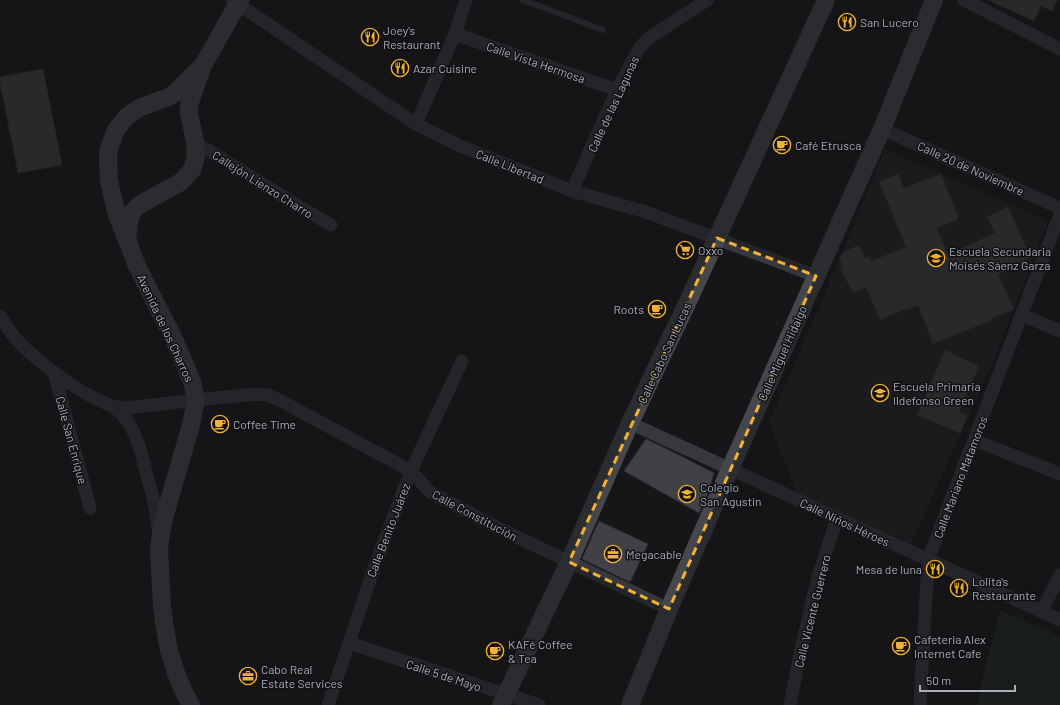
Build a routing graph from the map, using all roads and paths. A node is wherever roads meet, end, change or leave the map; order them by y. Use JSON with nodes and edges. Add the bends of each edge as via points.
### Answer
{"nodes":[{"id":1,"x":524,"y":0,"type":"edge"},
{"id":2,"x":707,"y":0,"type":"edge"},
{"id":3,"x":826,"y":0,"type":"edge"},
{"id":4,"x":934,"y":0,"type":"edge"},
{"id":5,"x":964,"y":0,"type":"edge"},
{"id":6,"x":237,"y":1,"type":"edge"},
{"id":7,"x":462,"y":3,"type":"edge"},
{"id":8,"x":603,"y":30,"type":"dead end"},
{"id":9,"x":455,"y":34,"type":"junction"},
{"id":10,"x":1060,"y":49,"type":"edge"},
{"id":11,"x":203,"y":64,"type":"junction"},
{"id":12,"x":618,"y":90,"type":"junction"},
{"id":13,"x":416,"y":124,"type":"junction"},
{"id":14,"x":882,"y":129,"type":"junction"},
{"id":15,"x":195,"y":142,"type":"junction"},
{"id":16,"x":572,"y":191,"type":"junction"},
{"id":17,"x":1060,"y":208,"type":"edge"},
{"id":18,"x":1060,"y":214,"type":"edge"},
{"id":19,"x":331,"y":225,"type":"dead end"},
{"id":20,"x":717,"y":238,"type":"junction"},
{"id":21,"x":127,"y":240,"type":"junction"},
{"id":22,"x":816,"y":276,"type":"junction"},
{"id":23,"x":1022,"y":315,"type":"junction"},
{"id":24,"x":0,"y":316,"type":"edge"},
{"id":25,"x":1060,"y":331,"type":"edge"},
{"id":26,"x":462,"y":361,"type":"dead end"},
{"id":27,"x":54,"y":372,"type":"junction"},
{"id":28,"x":196,"y":400,"type":"junction"},
{"id":29,"x":114,"y":407,"type":"junction"},
{"id":30,"x":630,"y":423,"type":"junction"},
{"id":31,"x":974,"y":440,"type":"junction"},
{"id":32,"x":730,"y":469,"type":"junction"},
{"id":33,"x":411,"y":472,"type":"junction"},
{"id":34,"x":1060,"y":474,"type":"edge"},
{"id":35,"x":90,"y":508,"type":"dead end"},
{"id":36,"x":837,"y":518,"type":"junction"},
{"id":37,"x":160,"y":540,"type":"junction"},
{"id":38,"x":928,"y":560,"type":"junction"},
{"id":39,"x":569,"y":562,"type":"junction"},
{"id":40,"x":1060,"y":575,"type":"edge"},
{"id":41,"x":669,"y":609,"type":"junction"},
{"id":42,"x":1042,"y":612,"type":"junction"},
{"id":43,"x":1060,"y":620,"type":"edge"},
{"id":44,"x":349,"y":644,"type":"junction"},
{"id":45,"x":503,"y":700,"type":"edge"},
{"id":46,"x":191,"y":705,"type":"edge"},
{"id":47,"x":328,"y":705,"type":"edge"},
{"id":48,"x":540,"y":705,"type":"edge"},
{"id":49,"x":630,"y":705,"type":"edge"},
{"id":50,"x":790,"y":705,"type":"edge"},
{"id":51,"x":920,"y":705,"type":"edge"}],
"edges":[{"from":1,"to":8,"type":"lane"},
{"from":2,"to":12,"type":"street","name":"Calle de las Lagunas","via":[[649,38],[640,47]]},
{"from":3,"to":20,"type":"main road","name":"Calle Cabo San Lucas"},
{"from":4,"to":14,"type":"main road","name":"Calle Miguel Hidalgo"},
{"from":5,"to":10,"type":"street"},
{"from":6,"to":11,"type":"main road","name":"Avenida de los Charros"},
{"from":6,"to":13,"type":"street","name":"Calle Libertad"},
{"from":7,"to":9,"type":"street"},
{"from":9,"to":12,"type":"street","name":"Calle Vista Hermosa"},
{"from":9,"to":13,"type":"street"},
{"from":11,"to":15,"type":"main road","name":"Avenida de los Charros","via":[[189,105]]},
{"from":11,"to":21,"type":"main road","name":"Avenida de los Charros","via":[[175,93],[127,116],[116,130],[109,148],[109,181],[117,215]]},
{"from":12,"to":16,"type":"street","name":"Calle de las Lagunas"},
{"from":13,"to":16,"type":"street","name":"Calle Libertad","via":[[460,146]]},
{"from":14,"to":17,"type":"street","name":"Calle 20 de Noviembre"},
{"from":14,"to":22,"type":"main road","name":"Calle Miguel Hidalgo"},
{"from":15,"to":19,"type":"street","name":"Callejón Lienzo Charro"},
{"from":15,"to":21,"type":"main road","via":[[196,157],[192,170],[181,182],[139,205],[132,212]]},
{"from":16,"to":20,"type":"street","name":"Calle Libertad","via":[[646,212]]},
{"from":18,"to":23,"type":"street","name":"Calle Mariano Matamoros"},
{"from":20,"to":22,"type":"street","name":"Calle Libertad"},
{"from":20,"to":30,"type":"main road","name":"Calle Cabo San Lucas"},
{"from":21,"to":28,"type":"main road","name":"Avenida de los Charros","via":[[186,366]]},
{"from":22,"to":32,"type":"main road","name":"Calle Miguel Hidalgo"},
{"from":23,"to":25,"type":"street"},
{"from":23,"to":31,"type":"street","name":"Calle Mariano Matamoros"},
{"from":24,"to":27,"type":"street","via":[[16,339]]},
{"from":26,"to":33,"type":"street","name":"Calle Benito Juárez"},
{"from":27,"to":29,"type":"street","via":[[96,400]]},
{"from":27,"to":35,"type":"street","name":"Calle San Enrique"},
{"from":28,"to":29,"type":"street","name":"Calle Constitución","via":[[126,408]]},
{"from":28,"to":33,"type":"street","name":"Calle Constitución","via":[[268,395]]},
{"from":28,"to":37,"type":"main road","name":"Avenida de los Charros","via":[[192,425],[164,518]]},
{"from":29,"to":37,"type":"street","via":[[129,423],[138,442],[156,509]]},
{"from":30,"to":32,"type":"street","name":"Calle Niños Héroes"},
{"from":30,"to":39,"type":"main road","name":"Calle Cabo San Lucas"},
{"from":31,"to":34,"type":"street"},
{"from":31,"to":38,"type":"street","name":"Calle Mariano Matamoros"},
{"from":32,"to":36,"type":"street","name":"Calle Niños Héroes"},
{"from":32,"to":41,"type":"main road","name":"Calle Miguel Hidalgo"},
{"from":33,"to":39,"type":"street","name":"Calle Constitución","via":[[430,492]]},
{"from":33,"to":44,"type":"street","name":"Calle Benito Juárez","via":[[374,568]]},
{"from":36,"to":38,"type":"street","name":"Calle Niños Héroes"},
{"from":36,"to":50,"type":"street","name":"Calle Vicente Guerrero","via":[[816,585]]},
{"from":37,"to":46,"type":"main road","name":"Avenida de los Charros","via":[[161,588],[169,650],[176,673]]},
{"from":38,"to":42,"type":"street","name":"Calle Niños Héroes"},
{"from":38,"to":51,"type":"street","name":"Calle Mariano Matamoros"},
{"from":39,"to":41,"type":"street","name":"Calle Constitución"},
{"from":39,"to":45,"type":"main road","name":"Calle Cabo San Lucas"},
{"from":40,"to":42,"type":"street"},
{"from":41,"to":49,"type":"main road","name":"Calle Miguel Hidalgo"},
{"from":42,"to":43,"type":"street","name":"Calle Niños Héroes"},
{"from":44,"to":45,"type":"street","name":"Calle 5 de Mayo"},
{"from":44,"to":47,"type":"street","name":"Calle Benito Juárez"},
{"from":45,"to":48,"type":"street","name":"Calle 5 de Mayo"}]}
